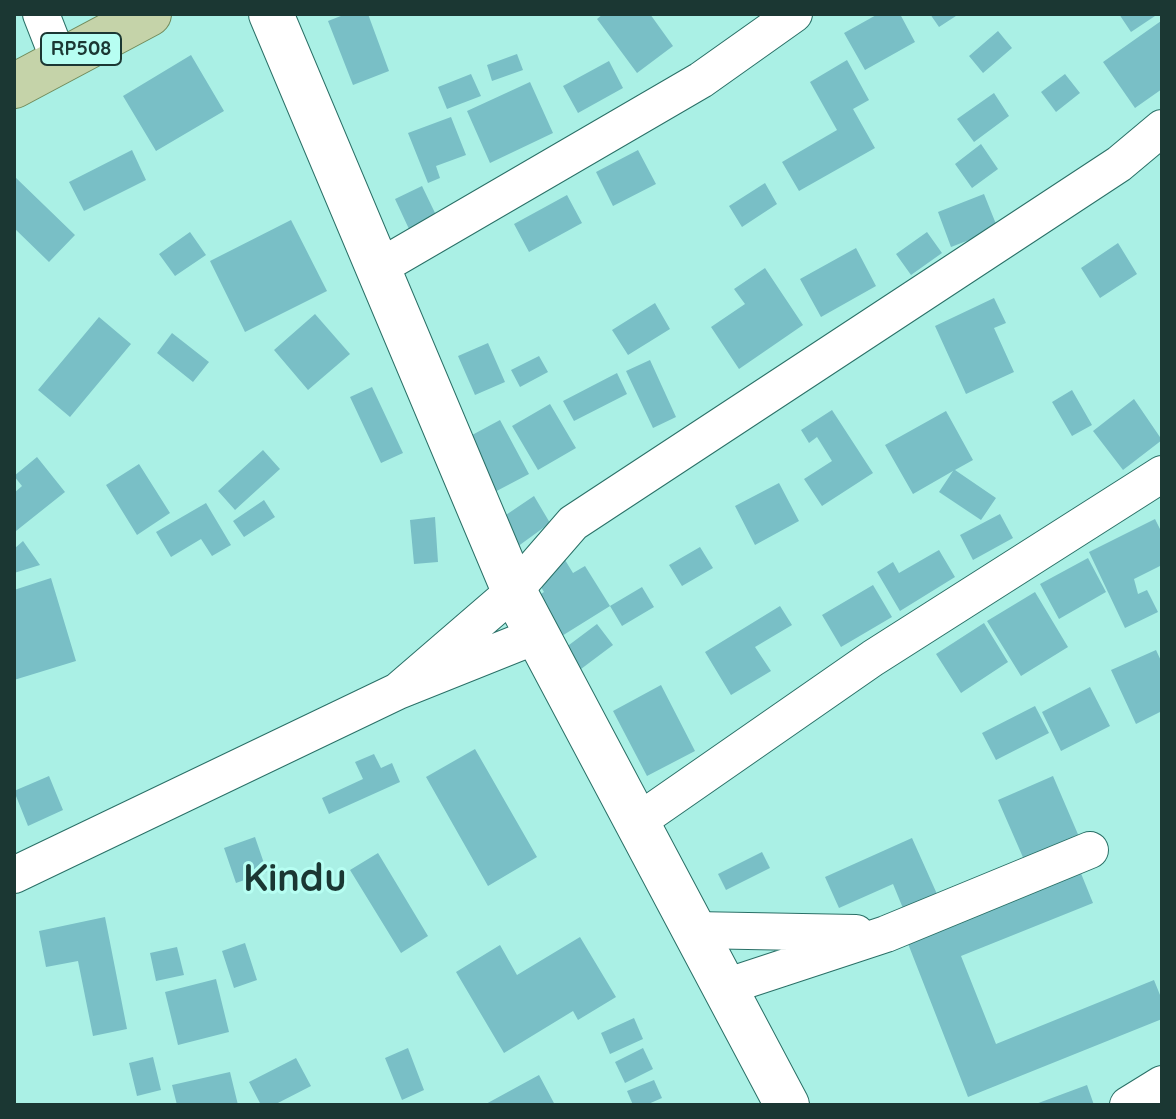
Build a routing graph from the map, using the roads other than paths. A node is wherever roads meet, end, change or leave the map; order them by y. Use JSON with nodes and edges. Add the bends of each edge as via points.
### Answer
{"nodes":[{"id":1,"x":41,"y":14,"type":"edge"},
{"id":2,"x":149,"y":14,"type":"edge"},
{"id":3,"x":271,"y":14,"type":"edge"},
{"id":4,"x":794,"y":14,"type":"edge"},
{"id":5,"x":59,"y":60,"type":"junction"},
{"id":6,"x":14,"y":86,"type":"edge"},
{"id":7,"x":1162,"y":128,"type":"edge"},
{"id":8,"x":378,"y":268,"type":"junction"},
{"id":9,"x":1162,"y":474,"type":"edge"},
{"id":10,"x":514,"y":591,"type":"junction"},
{"id":11,"x":538,"y":635,"type":"junction"},
{"id":12,"x":398,"y":691,"type":"junction"},
{"id":13,"x":637,"y":822,"type":"junction"},
{"id":14,"x":1090,"y":850,"type":"dead end"},
{"id":15,"x":14,"y":875,"type":"edge"},
{"id":16,"x":694,"y":930,"type":"junction"},
{"id":17,"x":886,"y":934,"type":"junction"},
{"id":18,"x":725,"y":987,"type":"junction"},
{"id":19,"x":1162,"y":1084,"type":"edge"},
{"id":20,"x":787,"y":1105,"type":"edge"},
{"id":21,"x":1128,"y":1105,"type":"edge"}],
"edges":[{"from":1,"to":5,"type":"street"},
{"from":2,"to":5,"type":"main road","number":"RP508"},
{"from":3,"to":8,"type":"street"},
{"from":4,"to":8,"type":"street","via":[[701,80]]},
{"from":5,"to":6,"type":"main road","number":"RP508"},
{"from":7,"to":10,"type":"street","via":[[1119,164],[573,523]]},
{"from":8,"to":10,"type":"street"},
{"from":9,"to":13,"type":"street","via":[[873,658]]},
{"from":10,"to":11,"type":"street"},
{"from":10,"to":12,"type":"street"},
{"from":11,"to":12,"type":"street"},
{"from":11,"to":13,"type":"street"},
{"from":12,"to":15,"type":"street"},
{"from":13,"to":16,"type":"street"},
{"from":14,"to":17,"type":"street"},
{"from":16,"to":17,"type":"street"},
{"from":16,"to":18,"type":"street"},
{"from":17,"to":18,"type":"street"},
{"from":18,"to":20,"type":"street"},
{"from":19,"to":21,"type":"street"}]}
